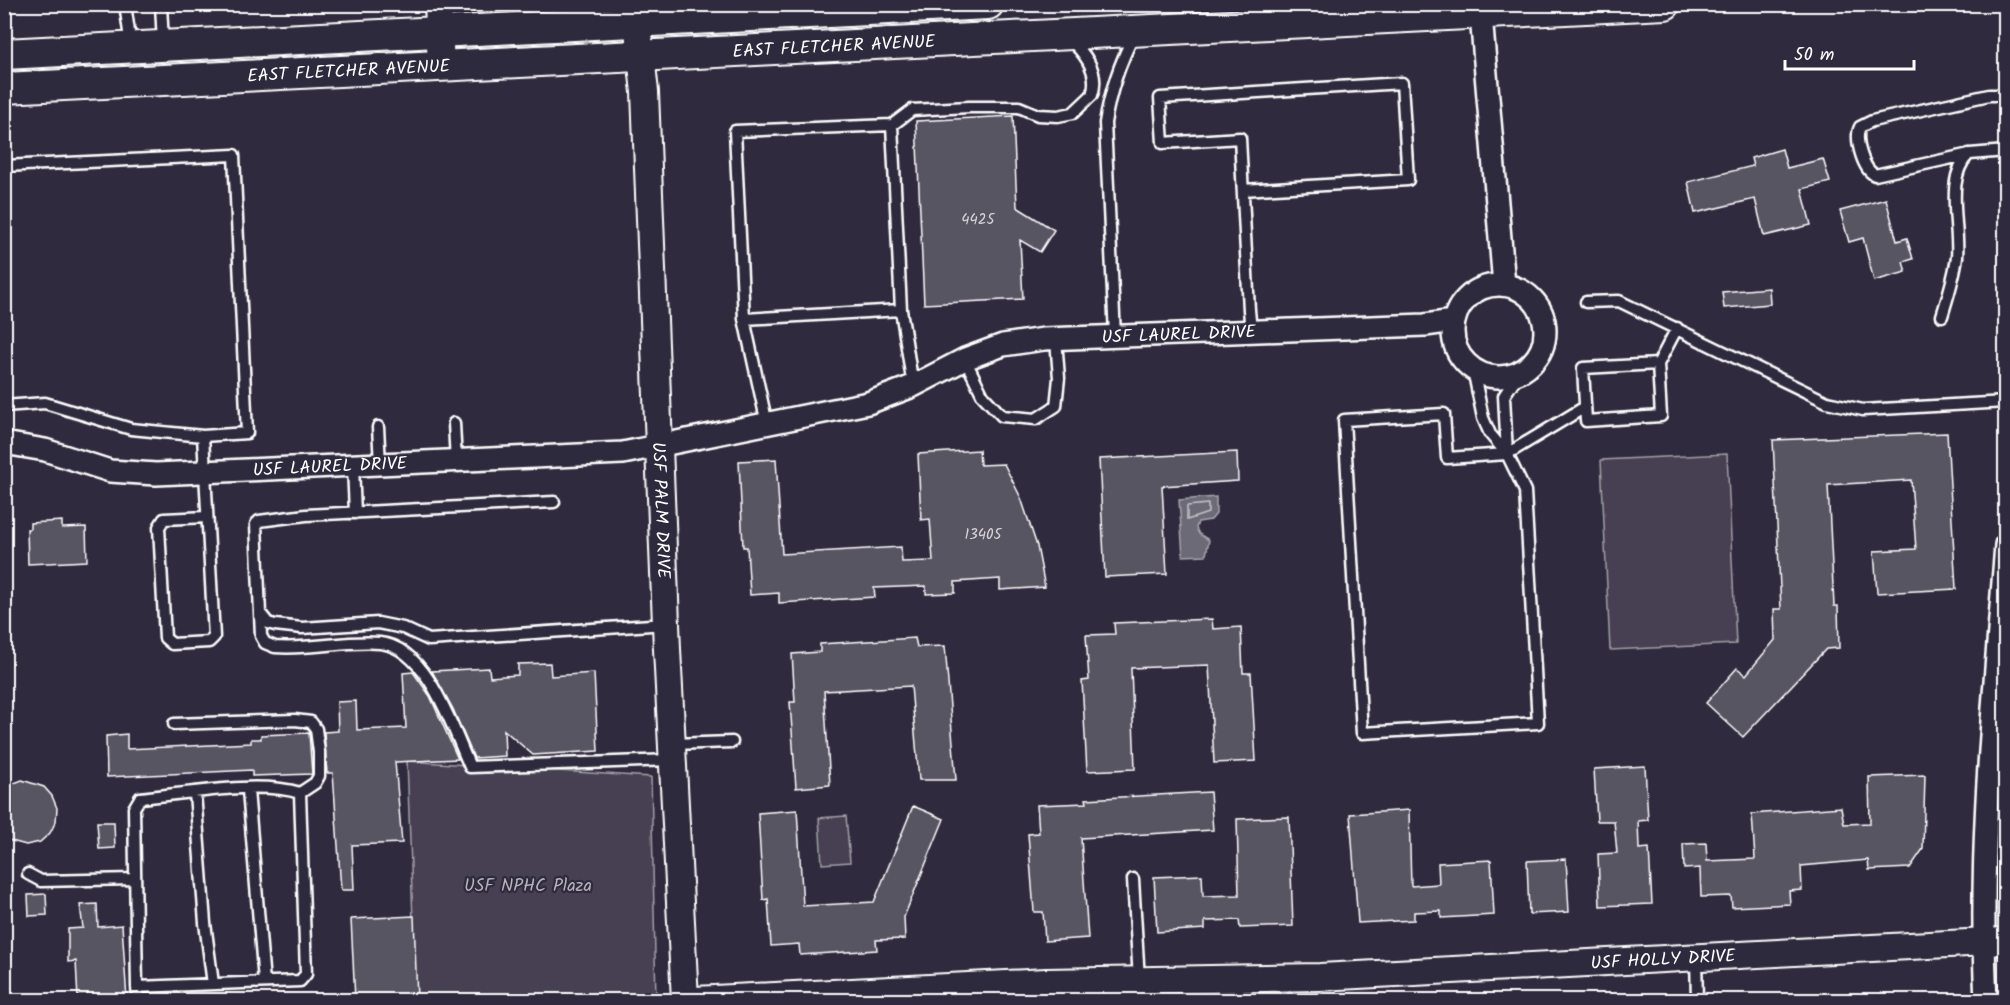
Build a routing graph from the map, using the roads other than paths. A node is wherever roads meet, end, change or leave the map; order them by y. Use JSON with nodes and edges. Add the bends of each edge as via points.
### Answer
{"nodes":[{"id":1,"x":124,"y":4,"type":"edge"},
{"id":2,"x":161,"y":4,"type":"edge"},
{"id":3,"x":988,"y":4,"type":"edge"},
{"id":4,"x":1665,"y":4,"type":"edge"},
{"id":5,"x":940,"y":6,"type":"edge"},
{"id":6,"x":1481,"y":10,"type":"edge"},
{"id":7,"x":725,"y":11,"type":"edge"},
{"id":8,"x":673,"y":12,"type":"edge"},
{"id":9,"x":439,"y":19,"type":"edge"},
{"id":10,"x":637,"y":21,"type":"junction"},
{"id":11,"x":1135,"y":33,"type":"junction"},
{"id":12,"x":1066,"y":37,"type":"junction"},
{"id":13,"x":163,"y":47,"type":"junction"},
{"id":14,"x":131,"y":48,"type":"junction"},
{"id":15,"x":789,"y":51,"type":"junction"},
{"id":16,"x":4,"y":54,"type":"edge"},
{"id":17,"x":641,"y":58,"type":"junction"},
{"id":18,"x":441,"y":67,"type":"junction"},
{"id":19,"x":4,"y":88,"type":"edge"},
{"id":20,"x":2006,"y":94,"type":"edge"},
{"id":21,"x":892,"y":125,"type":"junction"},
{"id":22,"x":2006,"y":151,"type":"edge"},
{"id":23,"x":1970,"y":154,"type":"junction"},
{"id":24,"x":4,"y":166,"type":"edge"},
{"id":25,"x":1243,"y":190,"type":"junction"},
{"id":26,"x":1504,"y":285,"type":"junction"},
{"id":27,"x":1586,"y":302,"type":"dead end"},
{"id":28,"x":901,"y":310,"type":"junction"},
{"id":29,"x":1941,"y":316,"type":"dead end"},
{"id":30,"x":744,"y":319,"type":"junction"},
{"id":31,"x":1454,"y":321,"type":"junction"},
{"id":32,"x":1677,"y":328,"type":"junction"},
{"id":33,"x":1251,"y":331,"type":"junction"},
{"id":34,"x":1115,"y":336,"type":"junction"},
{"id":35,"x":1056,"y":339,"type":"junction"},
{"id":36,"x":965,"y":359,"type":"junction"},
{"id":37,"x":1658,"y":364,"type":"junction"},
{"id":38,"x":1473,"y":369,"type":"junction"},
{"id":39,"x":1519,"y":373,"type":"junction"},
{"id":40,"x":913,"y":386,"type":"junction"},
{"id":41,"x":2006,"y":402,"type":"edge"},
{"id":42,"x":4,"y":405,"type":"edge"},
{"id":43,"x":1586,"y":407,"type":"junction"},
{"id":44,"x":454,"y":423,"type":"dead end"},
{"id":45,"x":766,"y":424,"type":"junction"},
{"id":46,"x":378,"y":427,"type":"dead end"},
{"id":47,"x":203,"y":436,"type":"junction"},
{"id":48,"x":4,"y":444,"type":"edge"},
{"id":49,"x":658,"y":444,"type":"junction"},
{"id":50,"x":1507,"y":454,"type":"junction"},
{"id":51,"x":456,"y":462,"type":"junction"},
{"id":52,"x":380,"y":464,"type":"junction"},
{"id":53,"x":353,"y":466,"type":"junction"},
{"id":54,"x":205,"y":472,"type":"junction"},
{"id":55,"x":554,"y":502,"type":"dead end"},
{"id":56,"x":355,"y":513,"type":"junction"},
{"id":57,"x":207,"y":517,"type":"junction"},
{"id":58,"x":2006,"y":545,"type":"edge"},
{"id":59,"x":260,"y":613,"type":"junction"},
{"id":60,"x":666,"y":624,"type":"junction"},
{"id":61,"x":1999,"y":722,"type":"edge"},
{"id":62,"x":174,"y":724,"type":"dead end"},
{"id":63,"x":732,"y":742,"type":"dead end"},
{"id":64,"x":673,"y":752,"type":"junction"},
{"id":65,"x":248,"y":789,"type":"junction"},
{"id":66,"x":195,"y":793,"type":"junction"},
{"id":67,"x":300,"y":793,"type":"junction"},
{"id":68,"x":28,"y":874,"type":"dead end"},
{"id":69,"x":134,"y":879,"type":"junction"},
{"id":70,"x":1134,"y":879,"type":"dead end"},
{"id":71,"x":1994,"y":941,"type":"edge"},
{"id":72,"x":1696,"y":957,"type":"junction"},
{"id":73,"x":1320,"y":977,"type":"junction"},
{"id":74,"x":1139,"y":980,"type":"junction"},
{"id":75,"x":264,"y":982,"type":"junction"},
{"id":76,"x":213,"y":984,"type":"junction"},
{"id":77,"x":137,"y":987,"type":"junction"},
{"id":78,"x":138,"y":1000,"type":"edge"},
{"id":79,"x":685,"y":1000,"type":"edge"},
{"id":80,"x":695,"y":1000,"type":"edge"},
{"id":81,"x":1085,"y":1000,"type":"edge"},
{"id":82,"x":1697,"y":1000,"type":"edge"},
{"id":83,"x":1986,"y":1000,"type":"edge"}],
"edges":[{"from":1,"to":14,"type":"lane"},
{"from":2,"to":13,"type":"lane"},
{"from":3,"to":5,"type":"main road","name":"EAST FLETCHER AVENUE"},
{"from":4,"to":6,"type":"main road","name":"EAST FLETCHER AVENUE"},
{"from":5,"to":7,"type":"main road","name":"EAST FLETCHER AVENUE"},
{"from":5,"to":15,"type":"main road","via":[[917,26],[874,28]]},
{"from":6,"to":11,"type":"main road","name":"EAST FLETCHER AVENUE"},
{"from":6,"to":26,"type":"street"},
{"from":7,"to":8,"type":"main road","name":"EAST FLETCHER AVENUE"},
{"from":8,"to":10,"type":"main road","name":"EAST FLETCHER AVENUE"},
{"from":9,"to":10,"type":"main road","name":"EAST FLETCHER AVENUE"},
{"from":9,"to":13,"type":"main road","name":"EAST FLETCHER AVENUE"},
{"from":9,"to":18,"type":"street"},
{"from":10,"to":17,"type":"street","name":"USF PALM DRIVE"},
{"from":11,"to":12,"type":"main road","name":"EAST FLETCHER AVENUE"},
{"from":11,"to":34,"type":"lane","via":[[1115,78],[1105,123]]},
{"from":12,"to":15,"type":"main road","name":"EAST FLETCHER AVENUE"},
{"from":12,"to":21,"type":"lane","via":[[1078,46],[1094,71],[1092,95],[1072,112],[1038,115],[1009,106],[912,110]]},
{"from":13,"to":14,"type":"main road","name":"EAST FLETCHER AVENUE"},
{"from":14,"to":16,"type":"main road","name":"EAST FLETCHER AVENUE"},
{"from":15,"to":17,"type":"main road","name":"EAST FLETCHER AVENUE"},
{"from":17,"to":18,"type":"main road","name":"EAST FLETCHER AVENUE"},
{"from":17,"to":49,"type":"street","name":"USF PALM DRIVE"},
{"from":18,"to":19,"type":"main road","name":"EAST FLETCHER AVENUE"},
{"from":20,"to":23,"type":"lane","via":[[1872,121],[1860,127],[1858,133],[1867,170],[1875,175]]},
{"from":21,"to":28,"type":"lane"},
{"from":21,"to":30,"type":"lane","via":[[735,131]]},
{"from":22,"to":23,"type":"lane"},
{"from":23,"to":29,"type":"lane","via":[[1960,165],[1956,185],[1957,256]]},
{"from":24,"to":47,"type":"lane","via":[[234,155],[247,432]]},
{"from":25,"to":25,"type":"lane","via":[[1408,180],[1402,83],[1160,98],[1163,143],[1240,138]]},
{"from":25,"to":33,"type":"lane"},
{"from":26,"to":31,"type":"street","via":[[1473,292],[1462,303]]},
{"from":26,"to":39,"type":"street","via":[[1531,298],[1544,323],[1545,338],[1540,352]]},
{"from":27,"to":32,"type":"lane","via":[[1619,301]]},
{"from":28,"to":30,"type":"lane"},
{"from":28,"to":40,"type":"lane"},
{"from":30,"to":45,"type":"lane"},
{"from":31,"to":33,"type":"street","name":"USF LAUREL DRIVE"},
{"from":31,"to":38,"type":"street","via":[[1455,348],[1463,362]]},
{"from":32,"to":37,"type":"lane"},
{"from":32,"to":41,"type":"lane","via":[[1827,402],[1863,410]]},
{"from":33,"to":34,"type":"street","name":"USF LAUREL DRIVE"},
{"from":34,"to":35,"type":"street","name":"USF LAUREL DRIVE"},
{"from":35,"to":36,"type":"street","name":"USF LAUREL DRIVE","via":[[1003,345]]},
{"from":35,"to":36,"type":"lane","via":[[1056,406],[1036,419],[1002,416],[983,396]]},
{"from":36,"to":40,"type":"street","name":"USF LAUREL DRIVE"},
{"from":37,"to":43,"type":"lane","via":[[1583,368]]},
{"from":37,"to":43,"type":"lane","via":[[1661,416],[1586,421]]},
{"from":38,"to":39,"type":"street","via":[[1490,377]]},
{"from":38,"to":50,"type":"lane","via":[[1483,418],[1490,434]]},
{"from":39,"to":50,"type":"lane","via":[[1504,396]]},
{"from":40,"to":45,"type":"street","name":"USF LAUREL DRIVE","via":[[868,403]]},
{"from":42,"to":47,"type":"lane","via":[[45,403],[131,429]]},
{"from":43,"to":50,"type":"lane"},
{"from":44,"to":51,"type":"lane"},
{"from":45,"to":49,"type":"street","name":"USF LAUREL DRIVE"},
{"from":46,"to":52,"type":"lane"},
{"from":47,"to":54,"type":"lane"},
{"from":48,"to":54,"type":"street","name":"USF LAUREL DRIVE","via":[[45,450],[110,471]]},
{"from":49,"to":51,"type":"street","name":"USF LAUREL DRIVE","via":[[623,453]]},
{"from":49,"to":60,"type":"street","name":"USF PALM DRIVE"},
{"from":50,"to":50,"type":"lane","via":[[1525,491],[1538,723],[1362,733],[1344,420],[1444,414],[1447,458]]},
{"from":51,"to":52,"type":"street","name":"USF LAUREL DRIVE"},
{"from":52,"to":53,"type":"street","name":"USF LAUREL DRIVE"},
{"from":53,"to":54,"type":"street","name":"USF LAUREL DRIVE"},
{"from":53,"to":56,"type":"lane"},
{"from":54,"to":57,"type":"lane"},
{"from":55,"to":56,"type":"lane"},
{"from":56,"to":59,"type":"lane","via":[[265,518],[256,524]]},
{"from":57,"to":57,"type":"lane","via":[[164,519],[159,527],[165,638],[172,644],[209,642],[213,637]]},
{"from":58,"to":61,"type":"street"},
{"from":59,"to":60,"type":"lane","via":[[268,623],[302,628],[361,624],[404,628],[429,640]]},
{"from":59,"to":64,"type":"lane","via":[[261,636],[265,643],[275,647],[382,643],[404,650],[425,671],[470,767]]},
{"from":60,"to":64,"type":"street","name":"USF PALM DRIVE"},
{"from":61,"to":71,"type":"street","via":[[1985,810]]},
{"from":62,"to":67,"type":"lane","via":[[295,720],[311,723],[316,729],[319,776]]},
{"from":63,"to":64,"type":"lane"},
{"from":64,"to":79,"type":"street","name":"USF PALM DRIVE"},
{"from":65,"to":66,"type":"lane"},
{"from":65,"to":67,"type":"lane"},
{"from":65,"to":75,"type":"lane"},
{"from":66,"to":69,"type":"lane","via":[[140,798],[134,808]]},
{"from":66,"to":76,"type":"lane"},
{"from":67,"to":75,"type":"lane","via":[[306,974],[300,981]]},
{"from":68,"to":69,"type":"lane","via":[[41,881]]},
{"from":69,"to":77,"type":"lane"},
{"from":70,"to":74,"type":"lane"},
{"from":71,"to":72,"type":"street","name":"USF HOLLY DRIVE"},
{"from":71,"to":83,"type":"street"},
{"from":72,"to":73,"type":"street","name":"USF HOLLY DRIVE"},
{"from":72,"to":82,"type":"lane"},
{"from":73,"to":74,"type":"street","name":"USF HOLLY DRIVE"},
{"from":73,"to":81,"type":"street","name":"USF HOLLY DRIVE"},
{"from":74,"to":80,"type":"street","name":"USF HOLLY DRIVE"},
{"from":75,"to":76,"type":"lane"},
{"from":76,"to":77,"type":"lane"},
{"from":77,"to":78,"type":"lane"}]}
